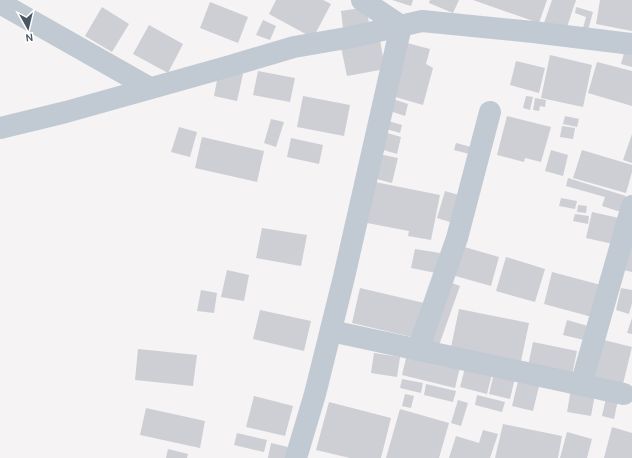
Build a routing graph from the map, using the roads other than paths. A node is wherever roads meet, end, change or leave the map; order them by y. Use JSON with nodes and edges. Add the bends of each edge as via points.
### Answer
{"nodes":[{"id":1,"x":362,"y":0,"type":"edge"},
{"id":2,"x":0,"y":3,"type":"edge"},
{"id":3,"x":401,"y":26,"type":"junction"},
{"id":4,"x":632,"y":44,"type":"edge"},
{"id":5,"x":150,"y":88,"type":"junction"},
{"id":6,"x":490,"y":112,"type":"dead end"},
{"id":7,"x":0,"y":128,"type":"edge"},
{"id":8,"x":632,"y":206,"type":"edge"},
{"id":9,"x":331,"y":331,"type":"junction"},
{"id":10,"x":418,"y":350,"type":"junction"},
{"id":11,"x":581,"y":384,"type":"junction"},
{"id":12,"x":624,"y":394,"type":"dead end"},
{"id":13,"x":296,"y":458,"type":"edge"}],
"edges":[{"from":1,"to":3,"type":"street"},
{"from":2,"to":5,"type":"street"},
{"from":3,"to":4,"type":"street","via":[[422,21]]},
{"from":3,"to":5,"type":"street","via":[[294,47]]},
{"from":3,"to":9,"type":"street"},
{"from":5,"to":7,"type":"street"},
{"from":6,"to":10,"type":"street","via":[[457,238]]},
{"from":8,"to":11,"type":"street"},
{"from":9,"to":10,"type":"street"},
{"from":9,"to":13,"type":"street"},
{"from":10,"to":11,"type":"street"},
{"from":11,"to":12,"type":"street"}]}
